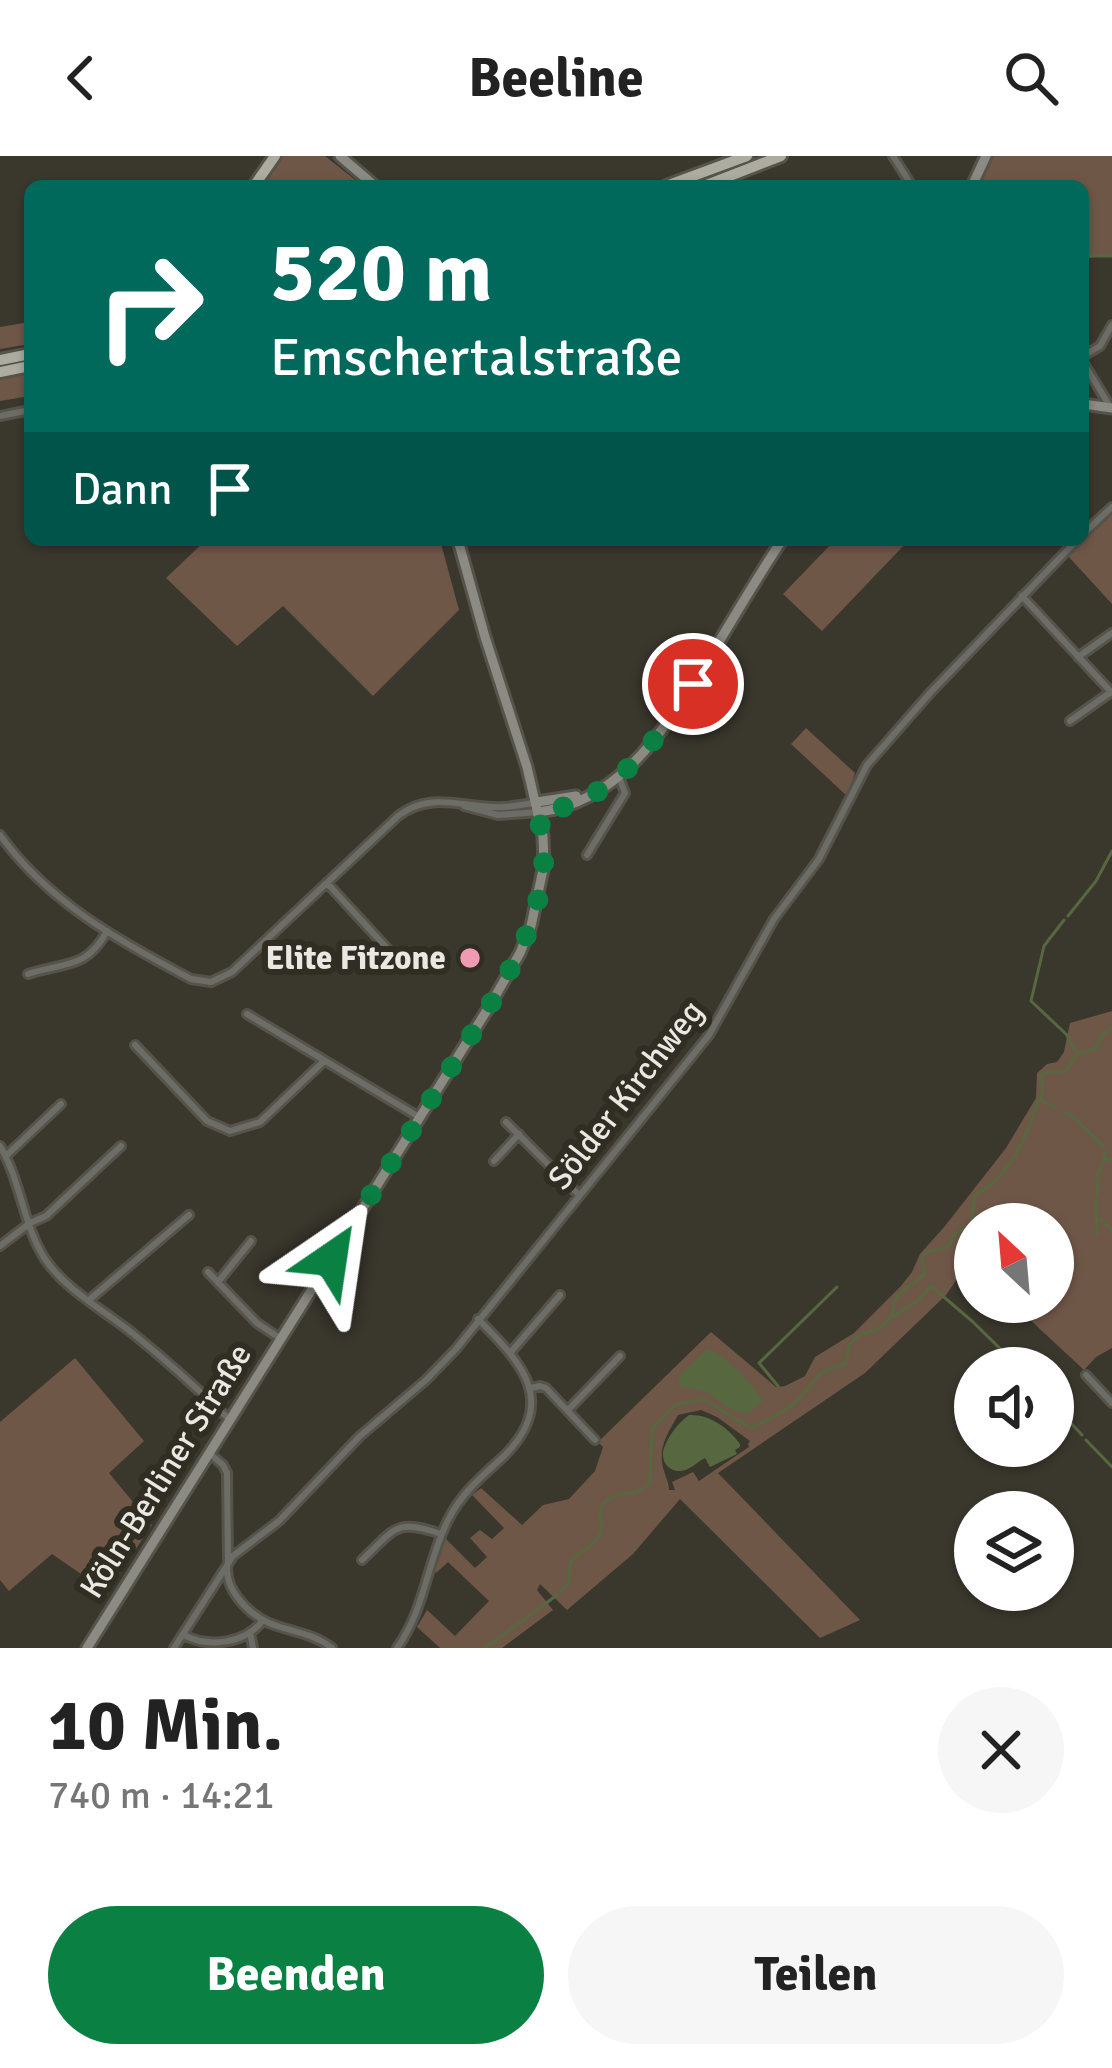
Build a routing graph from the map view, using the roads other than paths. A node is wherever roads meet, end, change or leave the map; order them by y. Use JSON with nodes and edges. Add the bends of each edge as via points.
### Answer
{"nodes":[{"id":1,"x":340,"y":156,"type":"edge"},
{"id":2,"x":747,"y":156,"type":"edge"},
{"id":3,"x":782,"y":156,"type":"edge"},
{"id":4,"x":368,"y":180,"type":"edge"},
{"id":5,"x":682,"y":180,"type":"edge"},
{"id":6,"x":720,"y":180,"type":"edge"},
{"id":7,"x":1112,"y":325,"type":"edge"},
{"id":8,"x":1089,"y":354,"type":"edge"},
{"id":9,"x":1089,"y":370,"type":"edge"},
{"id":10,"x":1111,"y":408,"type":"edge"},
{"id":11,"x":1112,"y":507,"type":"edge"},
{"id":12,"x":1089,"y":529,"type":"edge"},
{"id":13,"x":460,"y":546,"type":"edge"},
{"id":14,"x":778,"y":546,"type":"edge"},
{"id":15,"x":1071,"y":546,"type":"edge"},
{"id":16,"x":1022,"y":596,"type":"junction"},
{"id":17,"x":1112,"y":633,"type":"edge"},
{"id":18,"x":1078,"y":657,"type":"junction"},
{"id":19,"x":1112,"y":693,"type":"edge"},
{"id":20,"x":1070,"y":721,"type":"dead end"},
{"id":21,"x":619,"y":777,"type":"junction"},
{"id":22,"x":538,"y":807,"type":"junction"},
{"id":23,"x":0,"y":835,"type":"edge"},
{"id":24,"x":587,"y":855,"type":"dead end"},
{"id":25,"x":327,"y":883,"type":"junction"},
{"id":26,"x":107,"y":931,"type":"junction"},
{"id":27,"x":396,"y":958,"type":"dead end"},
{"id":28,"x":28,"y":974,"type":"dead end"},
{"id":29,"x":247,"y":1014,"type":"dead end"},
{"id":30,"x":135,"y":1045,"type":"dead end"},
{"id":31,"x":324,"y":1061,"type":"junction"},
{"id":32,"x":62,"y":1104,"type":"dead end"},
{"id":33,"x":420,"y":1117,"type":"junction"},
{"id":34,"x":506,"y":1122,"type":"dead end"},
{"id":35,"x":519,"y":1134,"type":"junction"},
{"id":36,"x":0,"y":1146,"type":"edge"},
{"id":37,"x":121,"y":1146,"type":"dead end"},
{"id":38,"x":6,"y":1155,"type":"junction"},
{"id":39,"x":494,"y":1161,"type":"dead end"},
{"id":40,"x":579,"y":1195,"type":"junction"},
{"id":41,"x":189,"y":1215,"type":"dead end"},
{"id":42,"x":30,"y":1223,"type":"junction"},
{"id":43,"x":169,"y":1232,"type":"junction"},
{"id":44,"x":176,"y":1240,"type":"dead end"},
{"id":45,"x":251,"y":1241,"type":"dead end"},
{"id":46,"x":0,"y":1246,"type":"edge"},
{"id":47,"x":208,"y":1272,"type":"dead end"},
{"id":48,"x":218,"y":1282,"type":"junction"},
{"id":49,"x":560,"y":1295,"type":"dead end"},
{"id":50,"x":89,"y":1300,"type":"junction"},
{"id":51,"x":478,"y":1319,"type":"junction"},
{"id":52,"x":281,"y":1339,"type":"junction"},
{"id":53,"x":510,"y":1352,"type":"junction"},
{"id":54,"x":620,"y":1356,"type":"dead end"},
{"id":55,"x":1086,"y":1376,"type":"dead end"},
{"id":56,"x":531,"y":1388,"type":"junction"},
{"id":57,"x":1112,"y":1403,"type":"edge"},
{"id":58,"x":568,"y":1410,"type":"junction"},
{"id":59,"x":230,"y":1420,"type":"junction"},
{"id":60,"x":596,"y":1440,"type":"dead end"},
{"id":61,"x":208,"y":1453,"type":"junction"},
{"id":62,"x":441,"y":1534,"type":"junction"},
{"id":63,"x":362,"y":1560,"type":"dead end"},
{"id":64,"x":228,"y":1562,"type":"junction"},
{"id":65,"x":262,"y":1620,"type":"junction"},
{"id":66,"x":250,"y":1632,"type":"junction"},
{"id":67,"x":184,"y":1635,"type":"junction"},
{"id":68,"x":87,"y":1648,"type":"edge"},
{"id":69,"x":174,"y":1648,"type":"edge"},
{"id":70,"x":253,"y":1648,"type":"edge"},
{"id":71,"x":332,"y":1648,"type":"edge"},
{"id":72,"x":398,"y":1648,"type":"edge"}],
"edges":[{"from":1,"to":4,"type":"main road"},
{"from":2,"to":5,"type":"highway"},
{"from":3,"to":6,"type":"highway"},
{"from":7,"to":8,"type":"street"},
{"from":9,"to":10,"type":"street"},
{"from":11,"to":12,"type":"street","name":"Sölder Kirchweg"},
{"from":13,"to":22,"type":"main road","name":"Köln-Berliner Straße"},
{"from":14,"to":21,"type":"main road","via":[[668,723]]},
{"from":15,"to":16,"type":"street","name":"Sölder Kirchweg"},
{"from":16,"to":18,"type":"street"},
{"from":16,"to":40,"type":"street","name":"Sölder Kirchweg","via":[[867,765],[836,830],[709,1035]]},
{"from":17,"to":18,"type":"street"},
{"from":18,"to":19,"type":"street"},
{"from":19,"to":20,"type":"street"},
{"from":21,"to":22,"type":"main road","via":[[588,797]]},
{"from":21,"to":24,"type":"street","via":[[625,793]]},
{"from":22,"to":25,"type":"street","via":[[498,815],[433,801],[411,807]]},
{"from":22,"to":33,"type":"main road","name":"Köln-Berliner Straße","via":[[544,866],[531,926]]},
{"from":23,"to":26,"type":"street","via":[[51,892]]},
{"from":25,"to":26,"type":"street","via":[[232,972],[211,982],[191,980]]},
{"from":25,"to":27,"type":"street"},
{"from":26,"to":28,"type":"street","via":[[79,963]]},
{"from":29,"to":31,"type":"street"},
{"from":30,"to":31,"type":"street","via":[[207,1121],[230,1132],[260,1122]]},
{"from":31,"to":33,"type":"street"},
{"from":32,"to":38,"type":"street"},
{"from":33,"to":52,"type":"main road","name":"Köln-Berliner Straße"},
{"from":34,"to":35,"type":"street"},
{"from":35,"to":39,"type":"street"},
{"from":35,"to":40,"type":"street"},
{"from":36,"to":38,"type":"street"},
{"from":37,"to":42,"type":"street"},
{"from":38,"to":42,"type":"street"},
{"from":40,"to":51,"type":"street","name":"Sölder Kirchweg"},
{"from":41,"to":43,"type":"street"},
{"from":42,"to":46,"type":"street"},
{"from":42,"to":50,"type":"street","via":[[47,1262]]},
{"from":43,"to":44,"type":"street"},
{"from":43,"to":50,"type":"street"},
{"from":45,"to":48,"type":"street"},
{"from":47,"to":48,"type":"street"},
{"from":48,"to":52,"type":"street"},
{"from":49,"to":53,"type":"street"},
{"from":50,"to":59,"type":"street"},
{"from":51,"to":53,"type":"street"},
{"from":51,"to":64,"type":"street","name":"Sölder Kirchweg","via":[[440,1367]]},
{"from":52,"to":59,"type":"main road","name":"Köln-Berliner Straße"},
{"from":53,"to":56,"type":"street"},
{"from":54,"to":58,"type":"street"},
{"from":55,"to":57,"type":"street"},
{"from":56,"to":58,"type":"street","via":[[546,1388]]},
{"from":56,"to":62,"type":"street","via":[[521,1434],[457,1502]]},
{"from":58,"to":60,"type":"street"},
{"from":59,"to":61,"type":"main road","name":"Köln-Berliner Straße"},
{"from":61,"to":64,"type":"street","via":[[227,1473]]},
{"from":61,"to":68,"type":"main road","name":"Köln-Berliner Straße"},
{"from":62,"to":63,"type":"street","via":[[404,1525]]},
{"from":62,"to":72,"type":"street"},
{"from":64,"to":65,"type":"street","via":[[231,1587]]},
{"from":64,"to":67,"type":"street","name":"Sölder Kirchweg"},
{"from":65,"to":66,"type":"street"},
{"from":65,"to":71,"type":"street"},
{"from":66,"to":67,"type":"street","via":[[209,1646]]},
{"from":66,"to":70,"type":"street"},
{"from":67,"to":69,"type":"street","name":"Sölder Kirchweg"}]}
